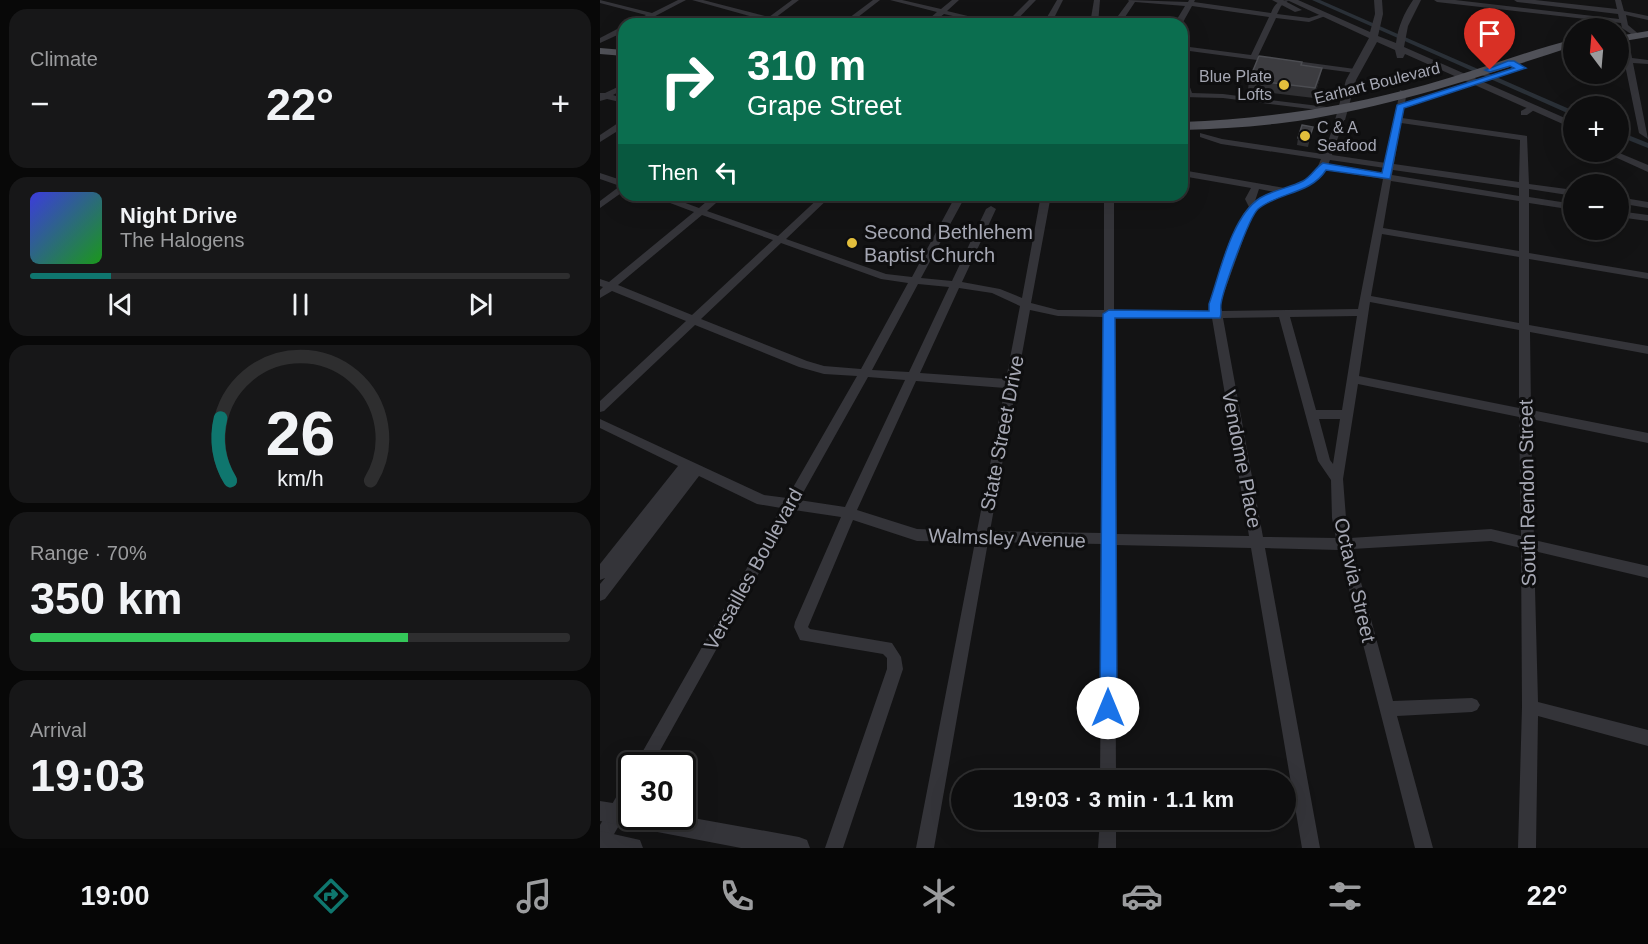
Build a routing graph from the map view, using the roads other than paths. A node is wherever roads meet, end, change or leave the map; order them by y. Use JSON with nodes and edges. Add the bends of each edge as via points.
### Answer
{"nodes":[{"id":1,"x":683,"y":0,"type":"edge"},
{"id":2,"x":694,"y":0,"type":"edge"},
{"id":3,"x":796,"y":0,"type":"edge"},
{"id":4,"x":877,"y":0,"type":"edge"},
{"id":5,"x":893,"y":0,"type":"edge"},
{"id":6,"x":956,"y":0,"type":"edge"},
{"id":7,"x":1033,"y":0,"type":"edge"},
{"id":8,"x":1060,"y":0,"type":"edge"},
{"id":9,"x":1097,"y":0,"type":"edge"},
{"id":10,"x":1132,"y":0,"type":"edge"},
{"id":11,"x":1291,"y":0,"type":"edge"},
{"id":12,"x":1378,"y":0,"type":"edge"},
{"id":13,"x":1417,"y":0,"type":"edge"},
{"id":14,"x":1437,"y":0,"type":"edge"},
{"id":15,"x":1516,"y":0,"type":"edge"},
{"id":16,"x":1618,"y":0,"type":"edge"},
{"id":17,"x":600,"y":1,"type":"edge"},
{"id":18,"x":1281,"y":1,"type":"edge"},
{"id":19,"x":1191,"y":2,"type":"edge"},
{"id":20,"x":942,"y":12,"type":"junction"},
{"id":21,"x":1621,"y":12,"type":"junction"},
{"id":22,"x":652,"y":15,"type":"junction"},
{"id":23,"x":754,"y":15,"type":"junction"},
{"id":24,"x":1273,"y":15,"type":"junction"},
{"id":25,"x":1407,"y":15,"type":"junction"},
{"id":26,"x":1386,"y":16,"type":"junction"},
{"id":27,"x":1321,"y":17,"type":"junction"},
{"id":28,"x":646,"y":18,"type":"edge"},
{"id":29,"x":749,"y":18,"type":"edge"},
{"id":30,"x":765,"y":18,"type":"edge"},
{"id":31,"x":770,"y":18,"type":"edge"},
{"id":32,"x":853,"y":18,"type":"edge"},
{"id":33,"x":934,"y":18,"type":"edge"},
{"id":34,"x":969,"y":18,"type":"edge"},
{"id":35,"x":1015,"y":18,"type":"edge"},
{"id":36,"x":1050,"y":18,"type":"edge"},
{"id":37,"x":1095,"y":18,"type":"edge"},
{"id":38,"x":1120,"y":18,"type":"edge"},
{"id":39,"x":1182,"y":18,"type":"edge"},
{"id":40,"x":1623,"y":18,"type":"edge"},
{"id":41,"x":1648,"y":18,"type":"edge"},
{"id":42,"x":1563,"y":22,"type":"edge"},
{"id":43,"x":600,"y":29,"type":"edge"},
{"id":44,"x":1648,"y":29,"type":"edge"},
{"id":45,"x":618,"y":32,"type":"edge"},
{"id":46,"x":615,"y":33,"type":"junction"},
{"id":47,"x":1629,"y":33,"type":"edge"},
{"id":48,"x":618,"y":34,"type":"edge"},
{"id":49,"x":600,"y":40,"type":"edge"},
{"id":50,"x":1372,"y":40,"type":"junction"},
{"id":51,"x":1563,"y":46,"type":"edge"},
{"id":52,"x":1188,"y":49,"type":"edge"},
{"id":53,"x":600,"y":51,"type":"edge"},
{"id":54,"x":618,"y":52,"type":"edge"},
{"id":55,"x":1399,"y":52,"type":"junction"},
{"id":56,"x":1563,"y":54,"type":"edge"},
{"id":57,"x":1254,"y":57,"type":"junction"},
{"id":58,"x":600,"y":58,"type":"edge"},
{"id":59,"x":618,"y":60,"type":"edge"},
{"id":60,"x":1629,"y":60,"type":"joint"},
{"id":61,"x":1648,"y":62,"type":"edge"},
{"id":62,"x":1516,"y":65,"type":"junction"},
{"id":63,"x":1355,"y":71,"type":"junction"},
{"id":64,"x":1469,"y":80,"type":"junction"},
{"id":65,"x":618,"y":89,"type":"edge"},
{"id":66,"x":1188,"y":95,"type":"edge"},
{"id":67,"x":602,"y":96,"type":"edge"},
{"id":68,"x":1402,"y":98,"type":"junction"},
{"id":69,"x":618,"y":100,"type":"edge"},
{"id":70,"x":1290,"y":105,"type":"junction"},
{"id":71,"x":1638,"y":110,"type":"junction"},
{"id":72,"x":1529,"y":111,"type":"junction"},
{"id":73,"x":1648,"y":111,"type":"edge"},
{"id":74,"x":1341,"y":116,"type":"junction"},
{"id":75,"x":1300,"y":117,"type":"junction"},
{"id":76,"x":1397,"y":120,"type":"junction"},
{"id":77,"x":1563,"y":122,"type":"edge"},
{"id":78,"x":1188,"y":126,"type":"edge"},
{"id":79,"x":1271,"y":126,"type":"junction"},
{"id":80,"x":618,"y":127,"type":"edge"},
{"id":81,"x":1563,"y":129,"type":"edge"},
{"id":82,"x":1645,"y":134,"type":"edge"},
{"id":83,"x":1188,"y":135,"type":"edge"},
{"id":84,"x":1203,"y":135,"type":"junction"},
{"id":85,"x":600,"y":140,"type":"edge"},
{"id":86,"x":1629,"y":151,"type":"edge"},
{"id":87,"x":1648,"y":159,"type":"edge"},
{"id":88,"x":1629,"y":161,"type":"edge"},
{"id":89,"x":1324,"y":162,"type":"junction"},
{"id":90,"x":1389,"y":164,"type":"junction"},
{"id":91,"x":1648,"y":169,"type":"edge"},
{"id":92,"x":1188,"y":173,"type":"edge"},
{"id":93,"x":600,"y":176,"type":"edge"},
{"id":94,"x":1386,"y":177,"type":"junction"},
{"id":95,"x":618,"y":184,"type":"edge"},
{"id":96,"x":1257,"y":185,"type":"junction"},
{"id":97,"x":618,"y":191,"type":"edge"},
{"id":98,"x":1284,"y":191,"type":"junction"},
{"id":99,"x":1523,"y":192,"type":"junction"},
{"id":100,"x":1563,"y":193,"type":"edge"},
{"id":101,"x":673,"y":201,"type":"edge"},
{"id":102,"x":712,"y":201,"type":"edge"},
{"id":103,"x":821,"y":201,"type":"edge"},
{"id":104,"x":958,"y":201,"type":"edge"},
{"id":105,"x":1045,"y":201,"type":"edge"},
{"id":106,"x":1109,"y":201,"type":"edge"},
{"id":107,"x":1629,"y":202,"type":"edge"},
{"id":108,"x":1563,"y":204,"type":"edge"},
{"id":109,"x":600,"y":205,"type":"edge"},
{"id":110,"x":1648,"y":205,"type":"edge"},
{"id":111,"x":1254,"y":207,"type":"junction"},
{"id":112,"x":991,"y":209,"type":"dead end"},
{"id":113,"x":700,"y":211,"type":"junction"},
{"id":114,"x":1629,"y":215,"type":"edge"},
{"id":115,"x":1648,"y":218,"type":"edge"},
{"id":116,"x":1377,"y":230,"type":"junction"},
{"id":117,"x":781,"y":239,"type":"junction"},
{"id":118,"x":1524,"y":255,"type":"junction"},
{"id":119,"x":1648,"y":276,"type":"edge"},
{"id":120,"x":915,"y":281,"type":"junction"},
{"id":121,"x":605,"y":284,"type":"edge"},
{"id":122,"x":954,"y":285,"type":"junction"},
{"id":123,"x":600,"y":294,"type":"edge"},
{"id":124,"x":1365,"y":298,"type":"junction"},
{"id":125,"x":1026,"y":304,"type":"junction"},
{"id":126,"x":1363,"y":312,"type":"junction"},
{"id":127,"x":1109,"y":314,"type":"junction"},
{"id":128,"x":1215,"y":315,"type":"junction"},
{"id":129,"x":1284,"y":315,"type":"junction"},
{"id":130,"x":695,"y":320,"type":"junction"},
{"id":131,"x":1524,"y":327,"type":"junction"},
{"id":132,"x":1648,"y":350,"type":"edge"},
{"id":133,"x":864,"y":374,"type":"junction"},
{"id":134,"x":912,"y":376,"type":"junction"},
{"id":135,"x":1352,"y":378,"type":"junction"},
{"id":136,"x":1012,"y":384,"type":"junction"},
{"id":137,"x":600,"y":408,"type":"edge"},
{"id":138,"x":1525,"y":413,"type":"junction"},
{"id":139,"x":1347,"y":414,"type":"junction"},
{"id":140,"x":1311,"y":415,"type":"junction"},
{"id":141,"x":600,"y":423,"type":"edge"},
{"id":142,"x":1648,"y":438,"type":"edge"},
{"id":143,"x":692,"y":467,"type":"junction"},
{"id":144,"x":1337,"y":479,"type":"junction"},
{"id":145,"x":672,"y":492,"type":"junction"},
{"id":146,"x":789,"y":504,"type":"junction"},
{"id":147,"x":849,"y":513,"type":"junction"},
{"id":148,"x":981,"y":538,"type":"junction"},
{"id":149,"x":1109,"y":541,"type":"junction"},
{"id":150,"x":1258,"y":544,"type":"junction"},
{"id":151,"x":1344,"y":544,"type":"junction"},
{"id":152,"x":1527,"y":544,"type":"junction"},
{"id":153,"x":1648,"y":572,"type":"edge"},
{"id":154,"x":600,"y":573,"type":"edge"},
{"id":155,"x":600,"y":595,"type":"edge"},
{"id":156,"x":1472,"y":705,"type":"dead end"},
{"id":157,"x":1530,"y":707,"type":"junction"},
{"id":158,"x":1388,"y":709,"type":"junction"},
{"id":159,"x":1648,"y":738,"type":"edge"},
{"id":160,"x":650,"y":752,"type":"edge"},
{"id":161,"x":1108,"y":770,"type":"edge"},
{"id":162,"x":618,"y":802,"type":"edge"},
{"id":163,"x":608,"y":813,"type":"edge"},
{"id":164,"x":1108,"y":830,"type":"edge"},
{"id":165,"x":600,"y":842,"type":"edge"},
{"id":166,"x":632,"y":848,"type":"edge"},
{"id":167,"x":799,"y":848,"type":"edge"},
{"id":168,"x":834,"y":848,"type":"edge"},
{"id":169,"x":925,"y":848,"type":"edge"},
{"id":170,"x":1107,"y":848,"type":"edge"},
{"id":171,"x":1311,"y":848,"type":"edge"},
{"id":172,"x":1424,"y":848,"type":"edge"},
{"id":173,"x":1527,"y":848,"type":"edge"}],
"edges":[{"from":1,"to":22,"type":"street"},
{"from":2,"to":23,"type":"street"},
{"from":3,"to":31,"type":"street"},
{"from":4,"to":32,"type":"street"},
{"from":5,"to":20,"type":"street"},
{"from":6,"to":20,"type":"street"},
{"from":7,"to":35,"type":"street"},
{"from":8,"to":36,"type":"street"},
{"from":9,"to":37,"type":"street"},
{"from":10,"to":19,"type":"street"},
{"from":10,"to":38,"type":"street"},
{"from":11,"to":27,"type":"street"},
{"from":12,"to":26,"type":"street"},
{"from":13,"to":25,"type":"street"},
{"from":14,"to":42,"type":"street"},
{"from":15,"to":21,"type":"street"},
{"from":16,"to":21,"type":"street"},
{"from":17,"to":22,"type":"street"},
{"from":18,"to":24,"type":"street"},
{"from":18,"to":27,"type":"street"},
{"from":19,"to":24,"type":"street"},
{"from":19,"to":39,"type":"street"},
{"from":20,"to":33,"type":"street"},
{"from":20,"to":34,"type":"street"},
{"from":21,"to":40,"type":"street"},
{"from":21,"to":41,"type":"street"},
{"from":22,"to":28,"type":"street"},
{"from":23,"to":29,"type":"street"},
{"from":23,"to":30,"type":"street"},
{"from":24,"to":27,"type":"street","via":[[1310,20]]},
{"from":24,"to":57,"type":"street"},
{"from":25,"to":26,"type":"street"},
{"from":25,"to":55,"type":"street"},
{"from":26,"to":50,"type":"street"},
{"from":27,"to":50,"type":"street"},
{"from":43,"to":46,"type":"street"},
{"from":44,"to":47,"type":"main road"},
{"from":45,"to":46,"type":"street"},
{"from":46,"to":48,"type":"street"},
{"from":46,"to":49,"type":"street"},
{"from":50,"to":55,"type":"street"},
{"from":50,"to":63,"type":"street"},
{"from":51,"to":62,"type":"main road","name":"Earhart Boulevard"},
{"from":52,"to":57,"type":"street"},
{"from":53,"to":54,"type":"main road"},
{"from":55,"to":64,"type":"street"},
{"from":56,"to":62,"type":"main road","name":"Earhart Boulevard"},
{"from":57,"to":63,"type":"street"},
{"from":58,"to":59,"type":"main road"},
{"from":60,"to":61,"type":"street"},
{"from":60,"to":71,"type":"street"},
{"from":62,"to":64,"type":"main road","name":"Earhart Boulevard"},
{"from":63,"to":74,"type":"street"},
{"from":64,"to":68,"type":"main road","name":"Earhart Boulevard"},
{"from":64,"to":72,"type":"street"},
{"from":65,"to":67,"type":"street"},
{"from":66,"to":70,"type":"street"},
{"from":67,"to":69,"type":"street"},
{"from":68,"to":74,"type":"main road","name":"Earhart Boulevard"},
{"from":68,"to":76,"type":"street"},
{"from":70,"to":74,"type":"street"},
{"from":70,"to":75,"type":"street","via":[[1300,110]]},
{"from":71,"to":73,"type":"street"},
{"from":71,"to":82,"type":"street"},
{"from":72,"to":77,"type":"street"},
{"from":72,"to":81,"type":"street"},
{"from":74,"to":75,"type":"main road","name":"Earhart Boulevard"},
{"from":74,"to":79,"type":"main road","name":"Earhart Boulevard"},
{"from":74,"to":89,"type":"street"},
{"from":75,"to":79,"type":"main road","name":"Earhart Boulevard"},
{"from":76,"to":90,"type":"street"},
{"from":76,"to":99,"type":"street","name":"South Rendon Street","via":[[1524,138]]},
{"from":78,"to":79,"type":"main road","name":"Earhart Boulevard"},
{"from":79,"to":84,"type":"main road","name":"Earhart Boulevard"},
{"from":80,"to":85,"type":"street"},
{"from":83,"to":84,"type":"main road","name":"Earhart Boulevard"},
{"from":84,"to":89,"type":"street"},
{"from":86,"to":87,"type":"street"},
{"from":88,"to":91,"type":"street"},
{"from":89,"to":90,"type":"street"},
{"from":89,"to":94,"type":"street"},
{"from":89,"to":98,"type":"street","via":[[1318,176]]},
{"from":90,"to":94,"type":"street"},
{"from":90,"to":99,"type":"street"},
{"from":92,"to":96,"type":"street"},
{"from":93,"to":95,"type":"street"},
{"from":94,"to":99,"type":"street"},
{"from":94,"to":116,"type":"street"},
{"from":96,"to":98,"type":"street"},
{"from":96,"to":111,"type":"street","via":[[1250,199]]},
{"from":97,"to":109,"type":"street"},
{"from":98,"to":111,"type":"street"},
{"from":99,"to":100,"type":"street"},
{"from":99,"to":108,"type":"street"},
{"from":99,"to":118,"type":"street","name":"South Rendon Street"},
{"from":101,"to":113,"type":"street"},
{"from":102,"to":113,"type":"street"},
{"from":103,"to":117,"type":"street"},
{"from":104,"to":120,"type":"street","name":"Versailles Boulevard"},
{"from":105,"to":125,"type":"street","name":"State Street Drive"},
{"from":106,"to":127,"type":"street"},
{"from":107,"to":110,"type":"street"},
{"from":111,"to":128,"type":"street","name":"Vendome Place","via":[[1237,242],[1215,304]]},
{"from":112,"to":122,"type":"street"},
{"from":113,"to":117,"type":"street"},
{"from":113,"to":121,"type":"street"},
{"from":114,"to":115,"type":"street"},
{"from":116,"to":118,"type":"street"},
{"from":116,"to":124,"type":"street"},
{"from":117,"to":120,"type":"street","via":[[869,272]]},
{"from":117,"to":130,"type":"street"},
{"from":118,"to":119,"type":"street"},
{"from":118,"to":131,"type":"street","name":"South Rendon Street"},
{"from":120,"to":122,"type":"street"},
{"from":120,"to":133,"type":"street","name":"Versailles Boulevard"},
{"from":121,"to":123,"type":"street"},
{"from":121,"to":130,"type":"street"},
{"from":122,"to":125,"type":"street","via":[[996,291]]},
{"from":122,"to":134,"type":"street"},
{"from":124,"to":126,"type":"street"},
{"from":124,"to":131,"type":"street"},
{"from":125,"to":127,"type":"street","via":[[1058,313]]},
{"from":125,"to":136,"type":"street","name":"State Street Drive"},
{"from":126,"to":129,"type":"street"},
{"from":126,"to":135,"type":"street"},
{"from":127,"to":128,"type":"street"},
{"from":127,"to":149,"type":"street"},
{"from":128,"to":129,"type":"street"},
{"from":128,"to":150,"type":"street","name":"Vendome Place"},
{"from":129,"to":140,"type":"street","name":"Octavia Street"},
{"from":130,"to":133,"type":"street","via":[[803,364]]},
{"from":130,"to":137,"type":"street"},
{"from":131,"to":132,"type":"street"},
{"from":131,"to":138,"type":"street","name":"South Rendon Street"},
{"from":133,"to":134,"type":"street"},
{"from":133,"to":146,"type":"street","name":"Versailles Boulevard"},
{"from":134,"to":136,"type":"street"},
{"from":134,"to":147,"type":"street"},
{"from":135,"to":138,"type":"street"},
{"from":135,"to":139,"type":"street"},
{"from":136,"to":148,"type":"street","name":"State Street Drive"},
{"from":138,"to":142,"type":"street"},
{"from":138,"to":152,"type":"street","name":"South Rendon Street"},
{"from":139,"to":140,"type":"street"},
{"from":139,"to":144,"type":"street"},
{"from":140,"to":144,"type":"street","name":"Octavia Street","via":[[1324,461]]},
{"from":141,"to":143,"type":"street","name":"Walmsley Avenue"},
{"from":143,"to":145,"type":"street"},
{"from":143,"to":146,"type":"street","name":"Walmsley Avenue","via":[[762,500]]},
{"from":144,"to":151,"type":"street","name":"Octavia Street"},
{"from":145,"to":154,"type":"street"},
{"from":145,"to":155,"type":"street"},
{"from":146,"to":147,"type":"street","name":"Walmsley Avenue"},
{"from":146,"to":160,"type":"street","name":"Versailles Boulevard"},
{"from":147,"to":148,"type":"street","name":"Walmsley Avenue","via":[[917,535]]},
{"from":147,"to":168,"type":"street","via":[[801,627],[805,635],[887,648],[894,653],[895,669]]},
{"from":148,"to":149,"type":"street","name":"Walmsley Avenue"},
{"from":148,"to":169,"type":"street","name":"State Street Drive"},
{"from":149,"to":150,"type":"street","name":"Walmsley Avenue"},
{"from":149,"to":161,"type":"street"},
{"from":150,"to":151,"type":"street","name":"Walmsley Avenue"},
{"from":150,"to":171,"type":"street","name":"Vendome Place"},
{"from":151,"to":152,"type":"street","name":"Walmsley Avenue","via":[[1479,535]]},
{"from":151,"to":158,"type":"street","name":"Octavia Street"},
{"from":152,"to":153,"type":"street","name":"Walmsley Avenue"},
{"from":152,"to":157,"type":"street","name":"South Rendon Street"},
{"from":156,"to":158,"type":"street"},
{"from":157,"to":159,"type":"street"},
{"from":157,"to":173,"type":"street","name":"South Rendon Street"},
{"from":158,"to":172,"type":"street","name":"Octavia Street"},
{"from":162,"to":163,"type":"street"},
{"from":163,"to":165,"type":"street"},
{"from":163,"to":167,"type":"street"},
{"from":164,"to":170,"type":"street"},
{"from":165,"to":166,"type":"street"}]}
